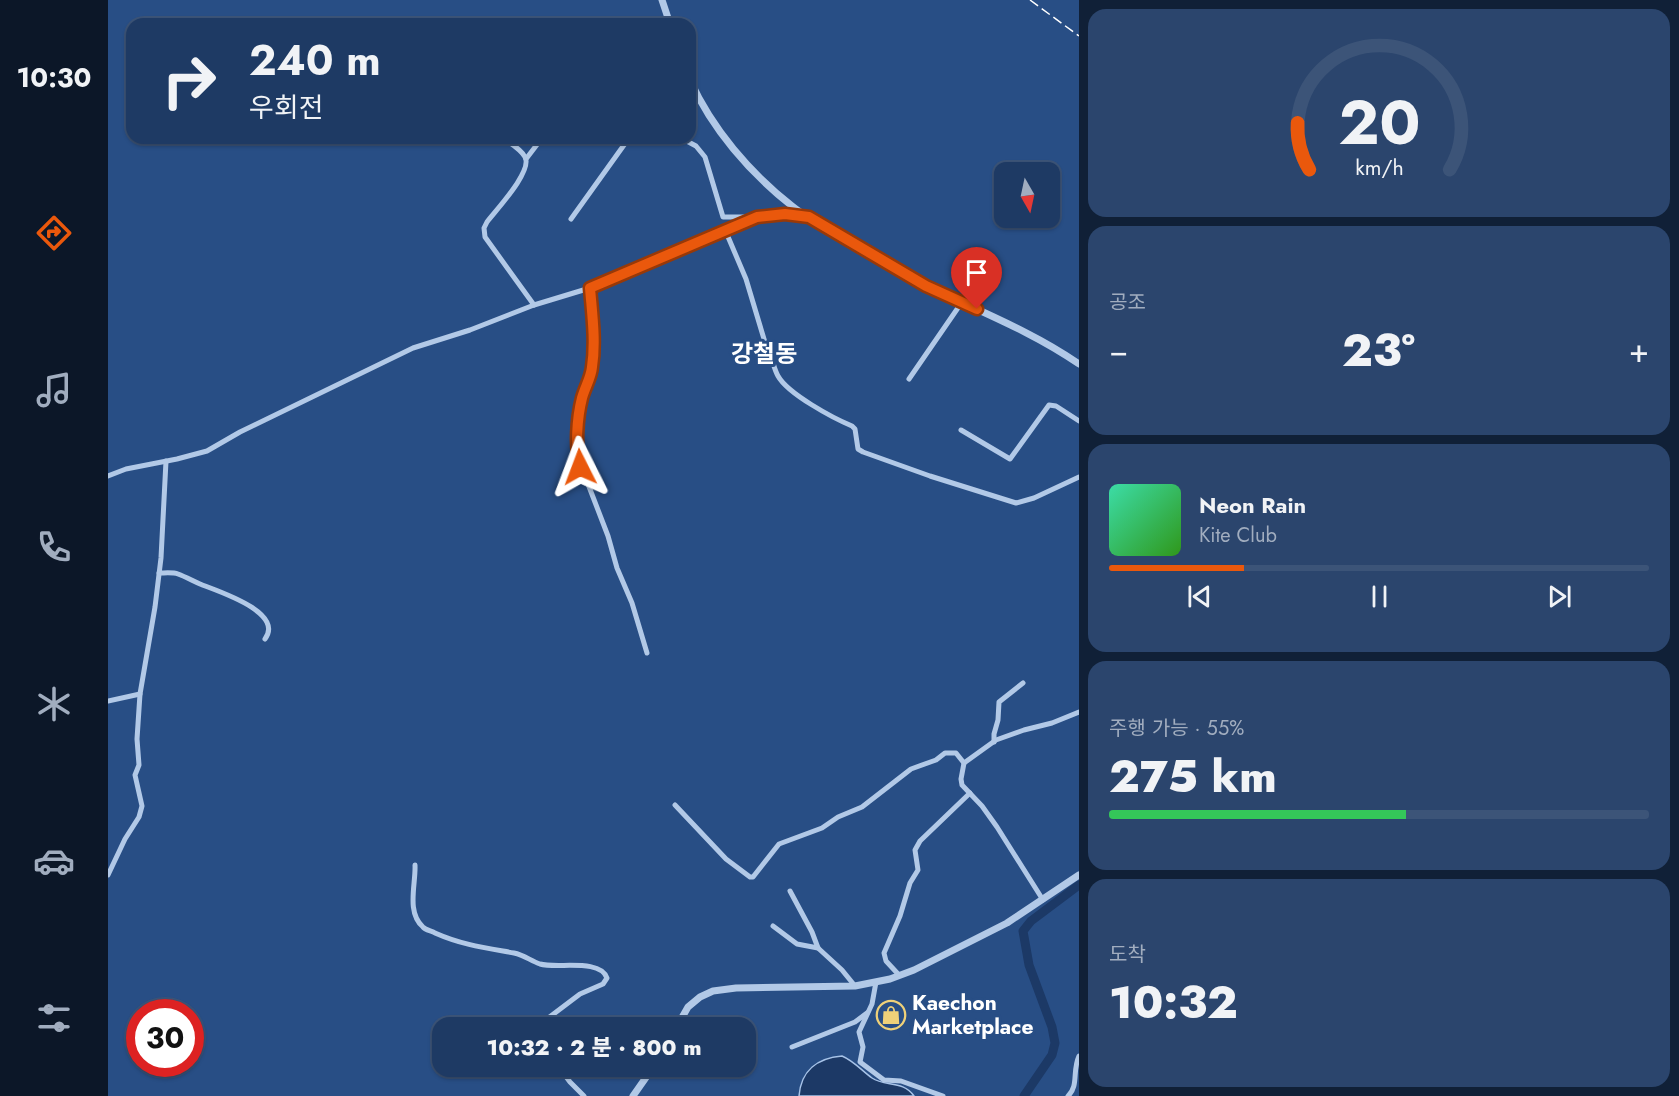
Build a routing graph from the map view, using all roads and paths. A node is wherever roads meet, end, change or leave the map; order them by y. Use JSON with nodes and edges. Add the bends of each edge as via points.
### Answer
{"nodes":[{"id":1,"x":663,"y":0,"type":"edge"},
{"id":2,"x":668,"y":18,"type":"edge"},
{"id":3,"x":696,"y":92,"type":"edge"},
{"id":4,"x":511,"y":144,"type":"edge"},
{"id":5,"x":537,"y":144,"type":"edge"},
{"id":6,"x":625,"y":144,"type":"edge"},
{"id":7,"x":692,"y":144,"type":"edge"},
{"id":8,"x":526,"y":159,"type":"junction"},
{"id":9,"x":757,"y":217,"type":"junction"},
{"id":10,"x":809,"y":217,"type":"junction"},
{"id":11,"x":571,"y":219,"type":"dead end"},
{"id":12,"x":726,"y":232,"type":"junction"},
{"id":13,"x":590,"y":288,"type":"junction"},
{"id":14,"x":963,"y":302,"type":"junction"},
{"id":15,"x":534,"y":305,"type":"junction"},
{"id":16,"x":1079,"y":364,"type":"edge"},
{"id":17,"x":909,"y":380,"type":"dead end"},
{"id":18,"x":1079,"y":421,"type":"edge"},
{"id":19,"x":960,"y":430,"type":"dead end"},
{"id":20,"x":166,"y":461,"type":"junction"},
{"id":21,"x":108,"y":476,"type":"edge"},
{"id":22,"x":1079,"y":477,"type":"edge"},
{"id":23,"x":159,"y":573,"type":"junction"},
{"id":24,"x":265,"y":639,"type":"dead end"},
{"id":25,"x":647,"y":653,"type":"dead end"},
{"id":26,"x":1023,"y":683,"type":"dead end"},
{"id":27,"x":140,"y":694,"type":"junction"},
{"id":28,"x":108,"y":701,"type":"edge"},
{"id":29,"x":1079,"y":712,"type":"edge"},
{"id":30,"x":994,"y":742,"type":"junction"},
{"id":31,"x":964,"y":763,"type":"junction"},
{"id":32,"x":970,"y":793,"type":"junction"},
{"id":33,"x":675,"y":805,"type":"dead end"},
{"id":34,"x":415,"y":865,"type":"dead end"},
{"id":35,"x":108,"y":875,"type":"edge"},
{"id":36,"x":1079,"y":875,"type":"edge"},
{"id":37,"x":790,"y":891,"type":"dead end"},
{"id":38,"x":1043,"y":900,"type":"junction"},
{"id":39,"x":773,"y":926,"type":"dead end"},
{"id":40,"x":818,"y":948,"type":"junction"},
{"id":41,"x":899,"y":975,"type":"junction"},
{"id":42,"x":876,"y":982,"type":"junction"},
{"id":43,"x":855,"y":986,"type":"junction"},
{"id":44,"x":868,"y":1012,"type":"junction"},
{"id":45,"x":550,"y":1017,"type":"edge"},
{"id":46,"x":682,"y":1017,"type":"edge"},
{"id":47,"x":792,"y":1047,"type":"dead end"},
{"id":48,"x":1079,"y":1056,"type":"edge"},
{"id":49,"x":568,"y":1077,"type":"edge"},
{"id":50,"x":646,"y":1077,"type":"edge"},
{"id":51,"x":1077,"y":1094,"type":"edge"},
{"id":52,"x":584,"y":1096,"type":"edge"},
{"id":53,"x":633,"y":1096,"type":"edge"},
{"id":54,"x":943,"y":1096,"type":"edge"},
{"id":55,"x":1068,"y":1096,"type":"edge"}],
"edges":[{"from":1,"to":2,"type":"street"},
{"from":3,"to":10,"type":"street","via":[[709,117],[738,154],[793,207]]},
{"from":4,"to":8,"type":"street"},
{"from":5,"to":8,"type":"street"},
{"from":6,"to":11,"type":"street"},
{"from":7,"to":9,"type":"street","via":[[705,157],[723,217]]},
{"from":8,"to":15,"type":"street","via":[[516,185],[487,222],[484,233]]},
{"from":9,"to":10,"type":"street"},
{"from":9,"to":12,"type":"street"},
{"from":10,"to":14,"type":"street","via":[[926,286]]},
{"from":12,"to":13,"type":"street"},
{"from":12,"to":22,"type":"street","via":[[778,377],[826,415],[852,426],[862,452],[1016,503]]},
{"from":13,"to":15,"type":"street"},
{"from":13,"to":25,"type":"street","via":[[593,364],[579,411],[578,458]]},
{"from":14,"to":16,"type":"street"},
{"from":14,"to":17,"type":"street"},
{"from":15,"to":20,"type":"street","via":[[414,348],[207,450]]},
{"from":18,"to":19,"type":"street","via":[[1049,405],[1010,459]]},
{"from":20,"to":21,"type":"street"},
{"from":20,"to":23,"type":"street"},
{"from":23,"to":24,"type":"street","via":[[177,573],[253,608],[266,620],[269,632]]},
{"from":23,"to":27,"type":"street"},
{"from":26,"to":30,"type":"street","via":[[999,702]]},
{"from":27,"to":28,"type":"street"},
{"from":27,"to":35,"type":"street","via":[[136,739],[139,765],[135,775],[141,812]]},
{"from":29,"to":30,"type":"street"},
{"from":30,"to":31,"type":"street"},
{"from":31,"to":32,"type":"street","via":[[962,785]]},
{"from":31,"to":33,"type":"street","via":[[951,752],[910,769],[862,807],[779,844],[750,877],[726,859]]},
{"from":32,"to":38,"type":"street","via":[[998,827]]},
{"from":32,"to":41,"type":"street","via":[[915,850],[918,870],[884,953]]},
{"from":34,"to":45,"type":"street","via":[[412,901],[423,927],[463,944],[515,953],[538,964],[586,966],[605,973],[603,984],[580,994]]},
{"from":36,"to":38,"type":"street"},
{"from":37,"to":40,"type":"street"},
{"from":38,"to":41,"type":"street","via":[[965,945]]},
{"from":39,"to":40,"type":"street","via":[[797,944]]},
{"from":40,"to":43,"type":"street"},
{"from":41,"to":42,"type":"street"},
{"from":42,"to":43,"type":"street"},
{"from":42,"to":44,"type":"street"},
{"from":43,"to":46,"type":"street","via":[[713,991],[688,1007]]},
{"from":44,"to":47,"type":"street","via":[[855,1022]]},
{"from":44,"to":54,"type":"street","via":[[860,1032],[860,1062],[884,1080],[901,1080]]},
{"from":48,"to":51,"type":"street"},
{"from":49,"to":52,"type":"street"},
{"from":50,"to":53,"type":"street"},
{"from":51,"to":55,"type":"street"}]}
